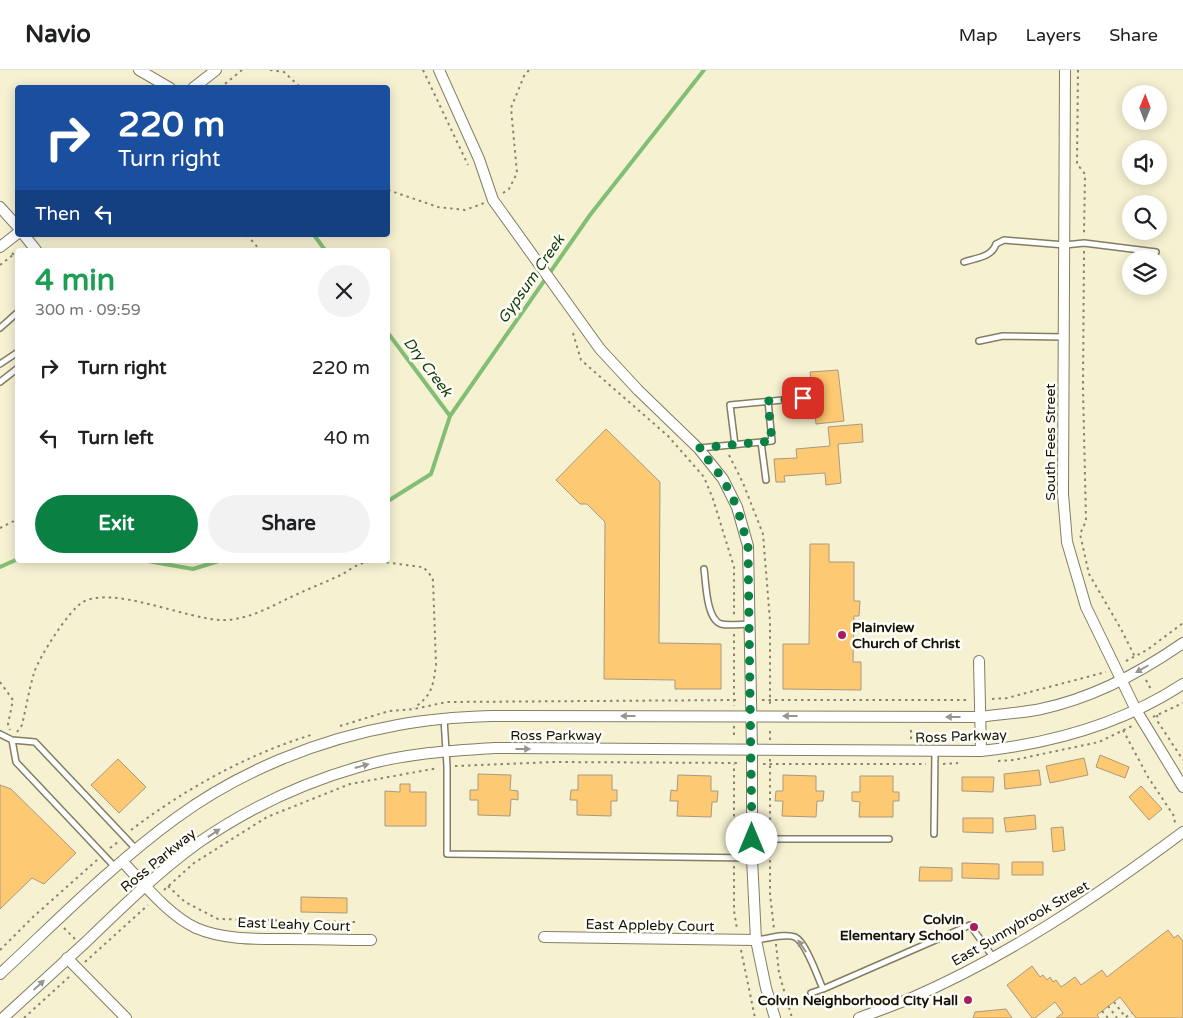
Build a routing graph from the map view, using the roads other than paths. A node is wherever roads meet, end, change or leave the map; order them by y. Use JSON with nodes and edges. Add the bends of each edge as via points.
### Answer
{"nodes":[{"id":1,"x":139,"y":70,"type":"edge"},
{"id":2,"x":216,"y":70,"type":"edge"},
{"id":3,"x":439,"y":70,"type":"edge"},
{"id":4,"x":1065,"y":70,"type":"edge"},
{"id":5,"x":165,"y":85,"type":"edge"},
{"id":6,"x":197,"y":85,"type":"edge"},
{"id":7,"x":0,"y":207,"type":"edge"},
{"id":8,"x":15,"y":224,"type":"edge"},
{"id":9,"x":15,"y":235,"type":"edge"},
{"id":10,"x":26,"y":237,"type":"edge"},
{"id":11,"x":1064,"y":245,"type":"junction"},
{"id":12,"x":0,"y":247,"type":"edge"},
{"id":13,"x":34,"y":248,"type":"edge"},
{"id":14,"x":1142,"y":250,"type":"edge"},
{"id":15,"x":964,"y":262,"type":"dead end"},
{"id":16,"x":15,"y":315,"type":"edge"},
{"id":17,"x":0,"y":328,"type":"edge"},
{"id":18,"x":1064,"y":337,"type":"junction"},
{"id":19,"x":979,"y":341,"type":"dead end"},
{"id":20,"x":15,"y":354,"type":"edge"},
{"id":21,"x":0,"y":364,"type":"edge"},
{"id":22,"x":15,"y":370,"type":"edge"},
{"id":23,"x":0,"y":382,"type":"edge"},
{"id":24,"x":803,"y":398,"type":"dead end"},
{"id":25,"x":768,"y":401,"type":"junction"},
{"id":26,"x":761,"y":442,"type":"junction"},
{"id":27,"x":735,"y":445,"type":"junction"},
{"id":28,"x":699,"y":448,"type":"junction"},
{"id":29,"x":766,"y":480,"type":"dead end"},
{"id":30,"x":704,"y":568,"type":"dead end"},
{"id":31,"x":750,"y":624,"type":"junction"},
{"id":32,"x":1183,"y":643,"type":"edge"},
{"id":33,"x":980,"y":661,"type":"dead end"},
{"id":34,"x":1123,"y":680,"type":"junction"},
{"id":35,"x":1183,"y":684,"type":"edge"},
{"id":36,"x":1136,"y":710,"type":"junction"},
{"id":37,"x":751,"y":716,"type":"junction"},
{"id":38,"x":980,"y":717,"type":"junction"},
{"id":39,"x":444,"y":718,"type":"junction"},
{"id":40,"x":0,"y":734,"type":"edge"},
{"id":41,"x":12,"y":740,"type":"junction"},
{"id":42,"x":752,"y":750,"type":"junction"},
{"id":43,"x":446,"y":751,"type":"junction"},
{"id":44,"x":934,"y":751,"type":"junction"},
{"id":45,"x":981,"y":751,"type":"junction"},
{"id":46,"x":1183,"y":787,"type":"edge"},
{"id":47,"x":1183,"y":832,"type":"edge"},
{"id":48,"x":934,"y":834,"type":"dead end"},
{"id":49,"x":752,"y":839,"type":"junction"},
{"id":50,"x":890,"y":839,"type":"dead end"},
{"id":51,"x":136,"y":850,"type":"junction"},
{"id":52,"x":752,"y":858,"type":"junction"},
{"id":53,"x":119,"y":865,"type":"junction"},
{"id":54,"x":145,"y":886,"type":"junction"},
{"id":55,"x":544,"y":937,"type":"dead end"},
{"id":56,"x":371,"y":940,"type":"dead end"},
{"id":57,"x":756,"y":940,"type":"junction"},
{"id":58,"x":993,"y":957,"type":"junction"},
{"id":59,"x":67,"y":958,"type":"junction"},
{"id":60,"x":0,"y":974,"type":"edge"},
{"id":61,"x":823,"y":989,"type":"junction"},
{"id":62,"x":811,"y":993,"type":"dead end"},
{"id":63,"x":3,"y":1018,"type":"edge"},
{"id":64,"x":126,"y":1018,"type":"edge"},
{"id":65,"x":775,"y":1018,"type":"edge"},
{"id":66,"x":859,"y":1018,"type":"edge"}],
"edges":[{"from":1,"to":5,"type":"street"},
{"from":2,"to":6,"type":"street"},
{"from":3,"to":28,"type":"street","via":[[494,200],[606,356]]},
{"from":4,"to":11,"type":"street","name":"South Fees Street"},
{"from":7,"to":8,"type":"street"},
{"from":9,"to":12,"type":"street"},
{"from":10,"to":13,"type":"street"},
{"from":11,"to":14,"type":"lane","via":[[1084,242]]},
{"from":11,"to":15,"type":"lane","via":[[1004,240],[996,244],[991,254]]},
{"from":11,"to":18,"type":"street","name":"South Fees Street"},
{"from":16,"to":17,"type":"lane"},
{"from":18,"to":19,"type":"lane","via":[[1003,336]]},
{"from":18,"to":34,"type":"street","name":"South Fees Street","via":[[1063,494],[1068,542],[1086,607]]},
{"from":20,"to":21,"type":"lane"},
{"from":22,"to":23,"type":"lane"},
{"from":24,"to":25,"type":"lane"},
{"from":25,"to":26,"type":"lane","via":[[772,441]]},
{"from":25,"to":27,"type":"lane","via":[[730,405]]},
{"from":26,"to":27,"type":"lane"},
{"from":26,"to":29,"type":"lane"},
{"from":27,"to":28,"type":"lane"},
{"from":28,"to":31,"type":"street","via":[[723,479],[737,507],[748,546]]},
{"from":30,"to":31,"type":"lane","via":[[710,612],[715,620],[722,624]]},
{"from":31,"to":37,"type":"street"},
{"from":32,"to":34,"type":"street","name":"Ross Parkway","one_way":true},
{"from":33,"to":38,"type":"street"},
{"from":34,"to":36,"type":"street","name":"South Fees Street"},
{"from":34,"to":38,"type":"street","name":"Ross Parkway","via":[[1073,700]]},
{"from":35,"to":36,"type":"street","name":"Ross Parkway"},
{"from":36,"to":45,"type":"street","name":"Ross Parkway","via":[[1078,734]]},
{"from":36,"to":46,"type":"street","name":"South Fees Street"},
{"from":38,"to":37,"type":"street","name":"Ross Parkway","one_way":true},
{"from":37,"to":39,"type":"street","name":"Ross Parkway","one_way":true},
{"from":37,"to":42,"type":"street"},
{"from":38,"to":45,"type":"street"},
{"from":39,"to":43,"type":"lane"},
{"from":39,"to":51,"type":"street","name":"Ross Parkway","via":[[377,729],[288,757],[205,799]]},
{"from":40,"to":41,"type":"lane"},
{"from":41,"to":51,"type":"lane","via":[[35,742]]},
{"from":41,"to":53,"type":"lane","via":[[16,762],[103,855]]},
{"from":43,"to":42,"type":"street","name":"Ross Parkway","one_way":true,"via":[[494,748]]},
{"from":42,"to":44,"type":"street","name":"Ross Parkway"},
{"from":42,"to":49,"type":"street"},
{"from":43,"to":52,"type":"lane","via":[[447,854]]},
{"from":54,"to":43,"type":"street","name":"Ross Parkway","one_way":true,"via":[[222,827],[288,793],[363,765]]},
{"from":44,"to":45,"type":"street","name":"Ross Parkway"},
{"from":44,"to":48,"type":"lane"},
{"from":47,"to":58,"type":"street","name":"East Sunnybrook Street","via":[[1121,879]]},
{"from":49,"to":50,"type":"lane"},
{"from":49,"to":52,"type":"street"},
{"from":51,"to":53,"type":"street","name":"Ross Parkway"},
{"from":52,"to":57,"type":"street"},
{"from":53,"to":54,"type":"street","name":"East Leahy Court"},
{"from":53,"to":60,"type":"street","name":"Ross Parkway"},
{"from":54,"to":56,"type":"street","name":"East Leahy Court","via":[[172,912],[195,927],[218,934],[248,938]]},
{"from":54,"to":59,"type":"street","name":"Ross Parkway"},
{"from":55,"to":57,"type":"street","name":"East Appleby Court"},
{"from":61,"to":57,"type":"lane","one_way":true,"via":[[801,942],[795,937]]},
{"from":57,"to":65,"type":"street"},
{"from":58,"to":61,"type":"lane","via":[[970,925]]},
{"from":58,"to":66,"type":"street","name":"East Sunnybrook Street","via":[[908,1000]]},
{"from":63,"to":59,"type":"street","name":"Ross Parkway","one_way":true},
{"from":59,"to":64,"type":"street"},
{"from":61,"to":62,"type":"lane"}]}
